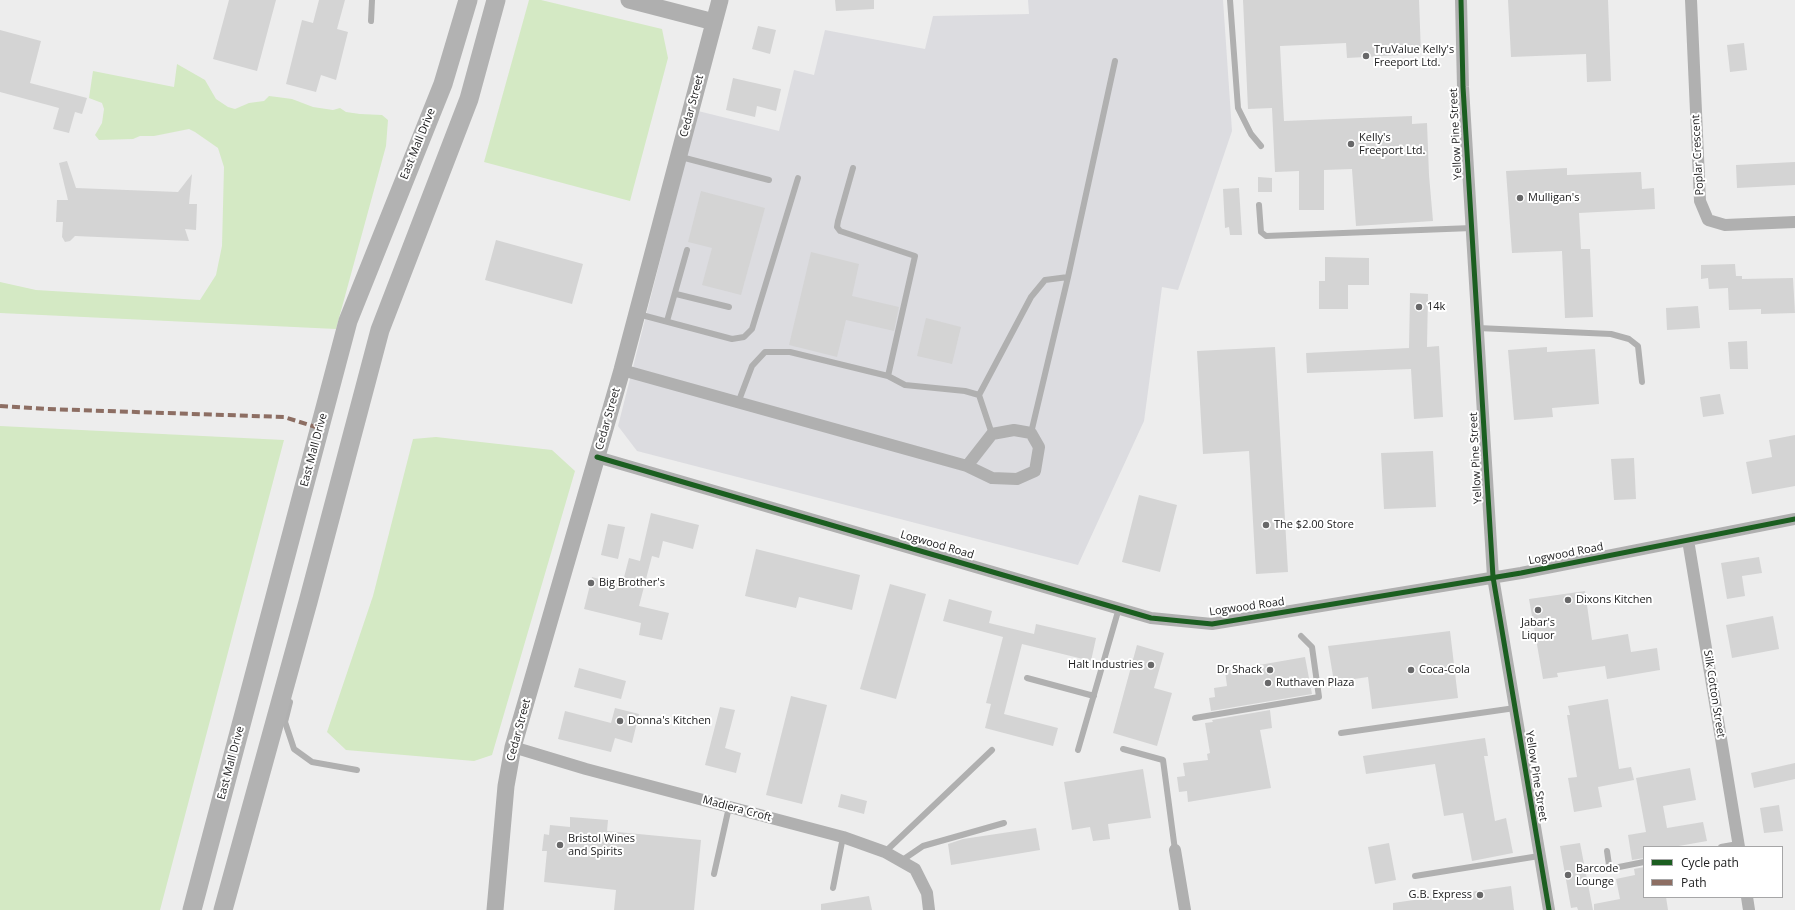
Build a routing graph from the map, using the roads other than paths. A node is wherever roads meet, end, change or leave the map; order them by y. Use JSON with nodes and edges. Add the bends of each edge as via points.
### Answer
{"nodes":[{"id":1,"x":372,"y":0,"type":"edge"},
{"id":2,"x":468,"y":0,"type":"edge"},
{"id":3,"x":496,"y":0,"type":"edge"},
{"id":4,"x":629,"y":0,"type":"edge"},
{"id":5,"x":720,"y":0,"type":"edge"},
{"id":6,"x":1230,"y":0,"type":"edge"},
{"id":7,"x":1461,"y":0,"type":"edge"},
{"id":8,"x":1691,"y":0,"type":"edge"},
{"id":9,"x":371,"y":21,"type":"dead end"},
{"id":10,"x":714,"y":22,"type":"junction"},
{"id":11,"x":1115,"y":61,"type":"dead end"},
{"id":12,"x":1261,"y":146,"type":"dead end"},
{"id":13,"x":679,"y":156,"type":"junction"},
{"id":14,"x":853,"y":168,"type":"dead end"},
{"id":15,"x":798,"y":178,"type":"dead end"},
{"id":16,"x":769,"y":180,"type":"dead end"},
{"id":17,"x":1259,"y":205,"type":"dead end"},
{"id":18,"x":1795,"y":222,"type":"edge"},
{"id":19,"x":1472,"y":228,"type":"junction"},
{"id":20,"x":687,"y":250,"type":"dead end"},
{"id":21,"x":1068,"y":278,"type":"junction"},
{"id":22,"x":676,"y":294,"type":"junction"},
{"id":23,"x":729,"y":307,"type":"dead end"},
{"id":24,"x":637,"y":314,"type":"junction"},
{"id":25,"x":667,"y":321,"type":"junction"},
{"id":26,"x":1478,"y":328,"type":"junction"},
{"id":27,"x":622,"y":370,"type":"junction"},
{"id":28,"x":888,"y":376,"type":"junction"},
{"id":29,"x":1642,"y":382,"type":"dead end"},
{"id":30,"x":979,"y":394,"type":"junction"},
{"id":31,"x":738,"y":402,"type":"junction"},
{"id":32,"x":1031,"y":433,"type":"junction"},
{"id":33,"x":992,"y":434,"type":"junction"},
{"id":34,"x":597,"y":457,"type":"junction"},
{"id":35,"x":967,"y":466,"type":"junction"},
{"id":36,"x":1795,"y":519,"type":"edge"},
{"id":37,"x":1688,"y":540,"type":"junction"},
{"id":38,"x":1493,"y":577,"type":"junction"},
{"id":39,"x":1119,"y":608,"type":"junction"},
{"id":40,"x":298,"y":635,"type":"junction"},
{"id":41,"x":1301,"y":636,"type":"dead end"},
{"id":42,"x":298,"y":664,"type":"dead end"},
{"id":43,"x":1027,"y":678,"type":"dead end"},
{"id":44,"x":292,"y":693,"type":"dead end"},
{"id":45,"x":1094,"y":696,"type":"junction"},
{"id":46,"x":1515,"y":708,"type":"junction"},
{"id":47,"x":1195,"y":718,"type":"dead end"},
{"id":48,"x":1341,"y":733,"type":"dead end"},
{"id":49,"x":513,"y":747,"type":"junction"},
{"id":50,"x":1123,"y":749,"type":"dead end"},
{"id":51,"x":992,"y":750,"type":"dead end"},
{"id":52,"x":1078,"y":750,"type":"dead end"},
{"id":53,"x":357,"y":770,"type":"dead end"},
{"id":54,"x":729,"y":807,"type":"junction"},
{"id":55,"x":1004,"y":823,"type":"dead end"},
{"id":56,"x":843,"y":838,"type":"junction"},
{"id":57,"x":1739,"y":845,"type":"edge"},
{"id":58,"x":1175,"y":850,"type":"joint"},
{"id":59,"x":1607,"y":851,"type":"dead end"},
{"id":60,"x":885,"y":852,"type":"junction"},
{"id":61,"x":1539,"y":856,"type":"junction"},
{"id":62,"x":901,"y":861,"type":"junction"},
{"id":63,"x":1643,"y":862,"type":"edge"},
{"id":64,"x":714,"y":874,"type":"dead end"},
{"id":65,"x":1415,"y":876,"type":"dead end"},
{"id":66,"x":833,"y":888,"type":"dead end"},
{"id":67,"x":1747,"y":898,"type":"edge"},
{"id":68,"x":192,"y":910,"type":"edge"},
{"id":69,"x":223,"y":910,"type":"edge"},
{"id":70,"x":495,"y":910,"type":"edge"},
{"id":71,"x":929,"y":910,"type":"edge"},
{"id":72,"x":1185,"y":910,"type":"edge"},
{"id":73,"x":1549,"y":910,"type":"edge"},
{"id":74,"x":1749,"y":910,"type":"edge"}],
"edges":[{"from":1,"to":9,"type":"lane"},
{"from":2,"to":68,"type":"main road","name":"East Mall Drive","via":[[443,84],[348,321]]},
{"from":3,"to":40,"type":"main road","via":[[469,99],[380,330]]},
{"from":4,"to":10,"type":"main road"},
{"from":5,"to":10,"type":"main road","name":"Cedar Street"},
{"from":6,"to":12,"type":"lane","via":[[1238,108],[1251,134]]},
{"from":7,"to":19,"type":"street","name":"Yellow Pine Street"},
{"from":8,"to":18,"type":"street","name":"Poplar Crescent","via":[[1700,201],[1708,220],[1725,225]]},
{"from":10,"to":13,"type":"main road","name":"Cedar Street"},
{"from":11,"to":21,"type":"lane"},
{"from":13,"to":16,"type":"lane"},
{"from":13,"to":24,"type":"main road","name":"Cedar Street"},
{"from":14,"to":28,"type":"lane","via":[[838,220],[840,231],[915,256]]},
{"from":15,"to":25,"type":"lane","via":[[752,329],[744,337],[732,339]]},
{"from":17,"to":19,"type":"lane","via":[[1261,232],[1266,236]]},
{"from":19,"to":26,"type":"street","name":"Yellow Pine Street"},
{"from":20,"to":22,"type":"lane"},
{"from":21,"to":30,"type":"lane","via":[[1045,280],[1031,297]]},
{"from":21,"to":32,"type":"lane"},
{"from":22,"to":23,"type":"lane"},
{"from":22,"to":25,"type":"lane"},
{"from":24,"to":25,"type":"lane"},
{"from":24,"to":27,"type":"main road","name":"Cedar Street"},
{"from":26,"to":29,"type":"lane","via":[[1611,334],[1629,339],[1638,346]]},
{"from":26,"to":38,"type":"street","name":"Yellow Pine Street"},
{"from":27,"to":31,"type":"street"},
{"from":27,"to":34,"type":"main road","name":"Cedar Street"},
{"from":28,"to":30,"type":"lane","via":[[905,385]]},
{"from":28,"to":31,"type":"lane","via":[[790,352],[765,352],[752,366]]},
{"from":30,"to":33,"type":"lane"},
{"from":31,"to":35,"type":"street"},
{"from":32,"to":33,"type":"street","via":[[1014,430]]},
{"from":32,"to":35,"type":"street","via":[[1039,447],[1035,470],[1016,479],[992,478]]},
{"from":33,"to":35,"type":"street"},
{"from":34,"to":39,"type":"street","name":"Logwood Road"},
{"from":34,"to":49,"type":"main road","name":"Cedar Street"},
{"from":36,"to":37,"type":"street","name":"Logwood Road"},
{"from":37,"to":38,"type":"street","name":"Logwood Road"},
{"from":37,"to":57,"type":"street","name":"Silk Cotton Street"},
{"from":38,"to":39,"type":"street","name":"Logwood Road","via":[[1212,624],[1151,618]]},
{"from":38,"to":46,"type":"street","name":"Yellow Pine Street"},
{"from":39,"to":45,"type":"lane"},
{"from":40,"to":42,"type":"lane"},
{"from":40,"to":69,"type":"main road"},
{"from":41,"to":47,"type":"lane","via":[[1312,646],[1319,698]]},
{"from":43,"to":45,"type":"lane"},
{"from":44,"to":53,"type":"lane","via":[[285,722],[294,748],[312,762]]},
{"from":45,"to":52,"type":"lane"},
{"from":46,"to":48,"type":"lane"},
{"from":46,"to":61,"type":"street","name":"Yellow Pine Street"},
{"from":49,"to":54,"type":"street","name":"Madiera Croft"},
{"from":49,"to":70,"type":"main road","name":"Cedar Street","via":[[506,786]]},
{"from":50,"to":58,"type":"lane","via":[[1163,760]]},
{"from":51,"to":60,"type":"lane"},
{"from":54,"to":56,"type":"street","name":"Madiera Croft"},
{"from":54,"to":64,"type":"lane"},
{"from":55,"to":62,"type":"lane","via":[[923,846]]},
{"from":56,"to":60,"type":"street","name":"Madiera Croft"},
{"from":56,"to":66,"type":"lane"},
{"from":58,"to":72,"type":"street"},
{"from":59,"to":63,"type":"lane","via":[[1609,865],[1614,868]]},
{"from":60,"to":62,"type":"street","name":"Madiera Croft"},
{"from":61,"to":65,"type":"lane"},
{"from":61,"to":73,"type":"street","name":"Yellow Pine Street"},
{"from":62,"to":71,"type":"street","name":"Madiera Croft","via":[[915,869],[926,893]]},
{"from":67,"to":74,"type":"street"}]}
